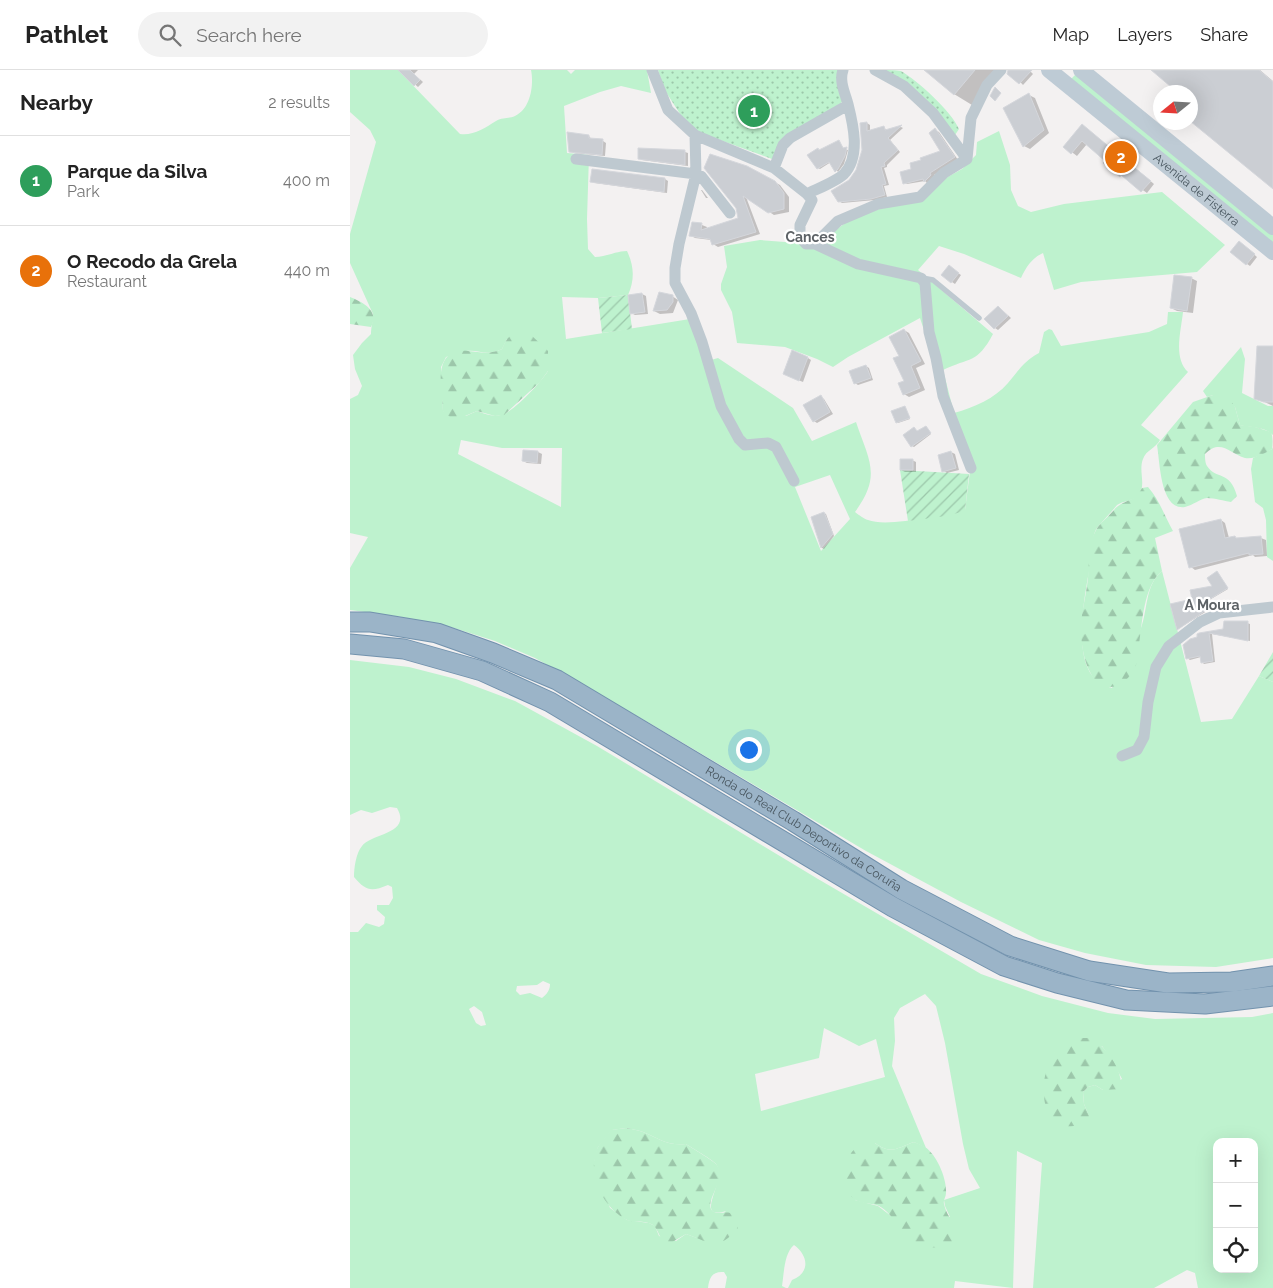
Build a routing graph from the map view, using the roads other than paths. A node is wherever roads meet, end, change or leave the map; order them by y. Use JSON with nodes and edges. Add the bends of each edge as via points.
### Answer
{"nodes":[{"id":1,"x":652,"y":70,"type":"edge"},
{"id":2,"x":843,"y":70,"type":"edge"},
{"id":3,"x":875,"y":70,"type":"edge"},
{"id":4,"x":1001,"y":70,"type":"edge"},
{"id":5,"x":1049,"y":70,"type":"edge"},
{"id":6,"x":1081,"y":70,"type":"edge"},
{"id":7,"x":848,"y":105,"type":"junction"},
{"id":8,"x":695,"y":135,"type":"junction"},
{"id":9,"x":576,"y":159,"type":"dead end"},
{"id":10,"x":967,"y":159,"type":"junction"},
{"id":11,"x":774,"y":168,"type":"junction"},
{"id":12,"x":696,"y":174,"type":"junction"},
{"id":13,"x":807,"y":194,"type":"junction"},
{"id":14,"x":730,"y":213,"type":"dead end"},
{"id":15,"x":1273,"y":226,"type":"edge"},
{"id":16,"x":815,"y":244,"type":"junction"},
{"id":17,"x":1273,"y":252,"type":"edge"},
{"id":18,"x":921,"y":278,"type":"junction"},
{"id":19,"x":979,"y":318,"type":"dead end"},
{"id":20,"x":971,"y":468,"type":"dead end"},
{"id":21,"x":794,"y":481,"type":"dead end"},
{"id":22,"x":1273,"y":607,"type":"edge"},
{"id":23,"x":350,"y":622,"type":"edge"},
{"id":24,"x":350,"y":644,"type":"edge"},
{"id":25,"x":1122,"y":756,"type":"dead end"},
{"id":26,"x":1273,"y":976,"type":"edge"},
{"id":27,"x":1273,"y":996,"type":"edge"}],
"edges":[{"from":1,"to":8,"type":"street","via":[[668,110]]},
{"from":2,"to":7,"type":"street","via":[[842,82]]},
{"from":3,"to":10,"type":"street","via":[[904,86],[933,113]]},
{"from":4,"to":10,"type":"street","via":[[987,85],[971,118]]},
{"from":5,"to":17,"type":"main road","name":"Avenida de Fisterra"},
{"from":6,"to":15,"type":"main road","name":"Avenida de Fisterra"},
{"from":7,"to":11,"type":"street","via":[[790,138],[783,145]]},
{"from":7,"to":13,"type":"street","via":[[854,145],[852,161],[844,174]]},
{"from":8,"to":11,"type":"street"},
{"from":8,"to":12,"type":"street"},
{"from":9,"to":12,"type":"street"},
{"from":10,"to":16,"type":"street","via":[[944,173],[920,197],[878,204],[838,222]]},
{"from":11,"to":13,"type":"street"},
{"from":12,"to":14,"type":"street"},
{"from":12,"to":21,"type":"street","via":[[678,244],[675,283],[691,313],[721,406],[733,430],[745,445],[768,443],[776,447]]},
{"from":13,"to":16,"type":"street","via":[[812,200],[800,225],[800,237],[806,244]]},
{"from":16,"to":18,"type":"street","via":[[858,264]]},
{"from":18,"to":19,"type":"lane","via":[[933,280]]},
{"from":18,"to":20,"type":"street","via":[[927,292],[929,332],[943,396]]},
{"from":22,"to":25,"type":"street","via":[[1219,613],[1200,622],[1168,646],[1156,667],[1144,737],[1137,750]]},
{"from":23,"to":26,"type":"highway","name":"Ronda do Real Club Deportivo da Coruña","via":[[370,622],[437,633],[557,680],[901,889],[1010,946],[1089,971],[1168,983],[1232,982]]},
{"from":24,"to":27,"type":"highway","name":"Ronda do Real Club Deportivo da Coruña","via":[[404,649],[465,666],[550,702],[892,907],[1004,966],[1126,1000],[1205,1004]]}]}
